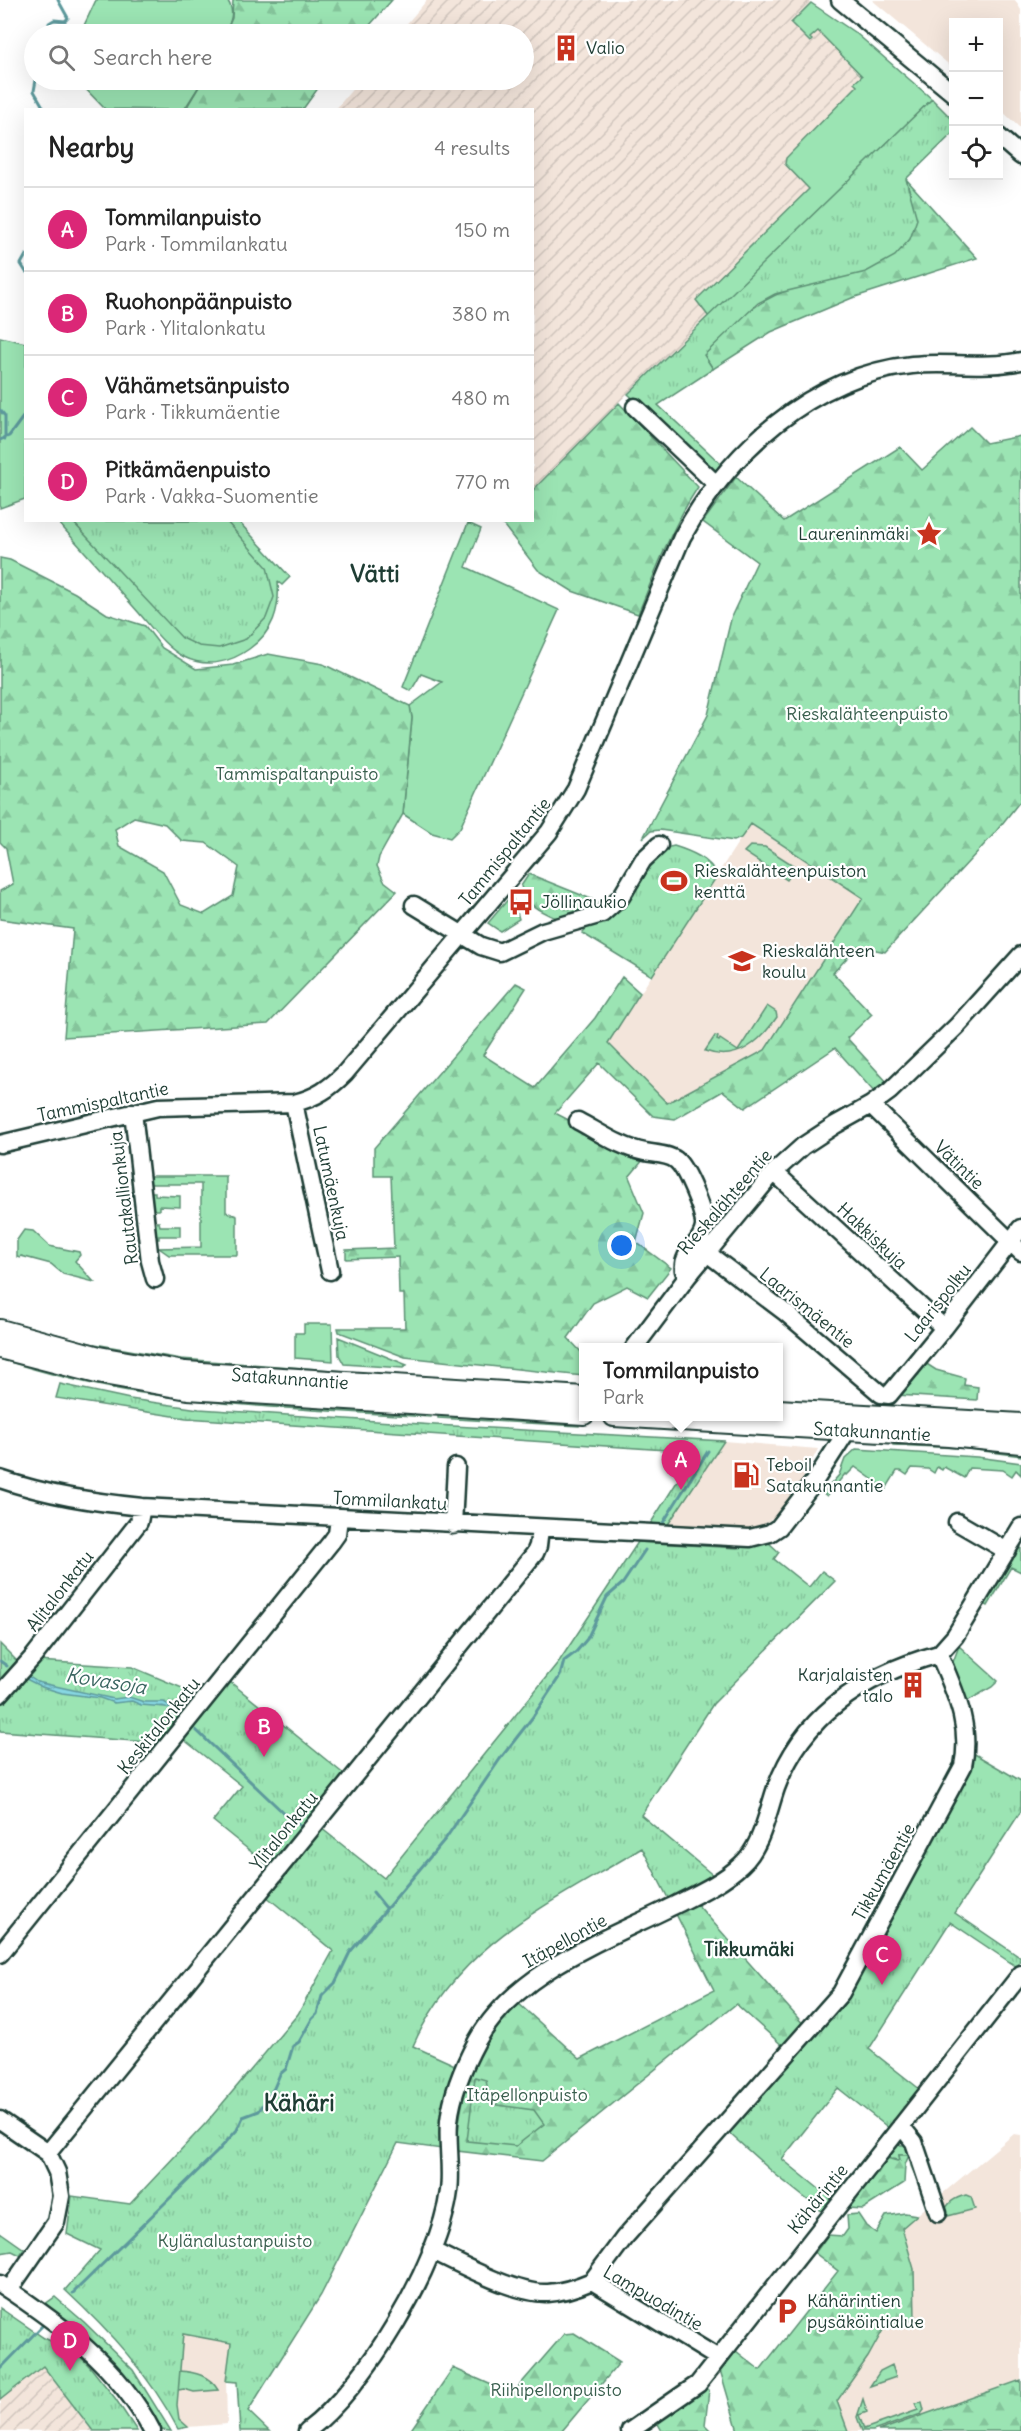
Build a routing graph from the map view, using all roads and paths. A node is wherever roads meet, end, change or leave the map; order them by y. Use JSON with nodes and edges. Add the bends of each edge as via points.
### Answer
{"nodes":[{"id":1,"x":840,"y":0,"type":"edge"},
{"id":2,"x":949,"y":90,"type":"edge"},
{"id":3,"x":1003,"y":140,"type":"edge"},
{"id":4,"x":1021,"y":156,"type":"edge"},
{"id":5,"x":1021,"y":361,"type":"edge"},
{"id":6,"x":635,"y":407,"type":"dead end"},
{"id":7,"x":716,"y":484,"type":"junction"},
{"id":8,"x":659,"y":845,"type":"dead end"},
{"id":9,"x":414,"y":905,"type":"dead end"},
{"id":10,"x":463,"y":934,"type":"junction"},
{"id":11,"x":1021,"y":955,"type":"edge"},
{"id":12,"x":294,"y":1103,"type":"junction"},
{"id":13,"x":871,"y":1106,"type":"junction"},
{"id":14,"x":133,"y":1112,"type":"junction"},
{"id":15,"x":578,"y":1121,"type":"dead end"},
{"id":16,"x":0,"y":1144,"type":"edge"},
{"id":17,"x":774,"y":1172,"type":"junction"},
{"id":18,"x":1017,"y":1240,"type":"edge"},
{"id":19,"x":707,"y":1253,"type":"junction"},
{"id":20,"x":330,"y":1271,"type":"dead end"},
{"id":21,"x":688,"y":1276,"type":"junction"},
{"id":22,"x":155,"y":1279,"type":"dead end"},
{"id":23,"x":944,"y":1328,"type":"junction"},
{"id":24,"x":0,"y":1330,"type":"edge"},
{"id":25,"x":637,"y":1343,"type":"edge"},
{"id":26,"x":0,"y":1348,"type":"edge"},
{"id":27,"x":881,"y":1394,"type":"joint"},
{"id":28,"x":579,"y":1397,"type":"edge"},
{"id":29,"x":783,"y":1411,"type":"edge"},
{"id":30,"x":579,"y":1414,"type":"edge"},
{"id":31,"x":783,"y":1420,"type":"edge"},
{"id":32,"x":853,"y":1422,"type":"junction"},
{"id":33,"x":1021,"y":1424,"type":"edge"},
{"id":34,"x":1021,"y":1443,"type":"edge"},
{"id":35,"x":456,"y":1467,"type":"dead end"},
{"id":36,"x":0,"y":1479,"type":"edge"},
{"id":37,"x":142,"y":1507,"type":"junction"},
{"id":38,"x":339,"y":1518,"type":"junction"},
{"id":39,"x":957,"y":1522,"type":"dead end"},
{"id":40,"x":453,"y":1525,"type":"junction"},
{"id":41,"x":540,"y":1529,"type":"junction"},
{"id":42,"x":1020,"y":1531,"type":"edge"},
{"id":43,"x":1007,"y":1551,"type":"junction"},
{"id":44,"x":939,"y":1654,"type":"junction"},
{"id":45,"x":0,"y":1694,"type":"edge"},
{"id":46,"x":0,"y":1954,"type":"edge"},
{"id":47,"x":1021,"y":1974,"type":"edge"},
{"id":48,"x":0,"y":2120,"type":"edge"},
{"id":49,"x":901,"y":2126,"type":"junction"},
{"id":50,"x":48,"y":2153,"type":"junction"},
{"id":51,"x":938,"y":2213,"type":"dead end"},
{"id":52,"x":431,"y":2250,"type":"junction"},
{"id":53,"x":592,"y":2281,"type":"junction"},
{"id":54,"x":5,"y":2287,"type":"edge"},
{"id":55,"x":718,"y":2358,"type":"junction"},
{"id":56,"x":152,"y":2431,"type":"edge"},
{"id":57,"x":307,"y":2431,"type":"edge"},
{"id":58,"x":630,"y":2431,"type":"edge"}],
"edges":[{"from":1,"to":2,"type":"street"},
{"from":3,"to":4,"type":"street"},
{"from":5,"to":7,"type":"street","name":"Tammispaltantie","via":[[908,366],[857,378],[819,396],[771,428]]},
{"from":6,"to":7,"type":"street"},
{"from":7,"to":10,"type":"street","name":"Tammispaltantie","via":[[682,537],[576,789],[549,832]]},
{"from":8,"to":10,"type":"street","via":[[643,860],[621,897],[609,909],[587,920],[543,931],[507,949],[494,951]]},
{"from":9,"to":10,"type":"street"},
{"from":10,"to":12,"type":"street","name":"Tammispaltantie","via":[[335,1083],[318,1095]]},
{"from":11,"to":13,"type":"street","name":"Rieskalähteentie","via":[[957,1026]]},
{"from":12,"to":14,"type":"street","name":"Tammispaltantie","via":[[171,1106]]},
{"from":12,"to":20,"type":"street","name":"Latumäenkuja"},
{"from":13,"to":17,"type":"street","name":"Rieskalähteentie","via":[[803,1146]]},
{"from":13,"to":18,"type":"street","name":"Vätintie"},
{"from":14,"to":16,"type":"street","name":"Tammispaltantie"},
{"from":14,"to":22,"type":"street","name":"Rautakallionkuja"},
{"from":15,"to":21,"type":"street","via":[[629,1147],[677,1161],[699,1204],[704,1224],[685,1257],[684,1271]]},
{"from":17,"to":19,"type":"street","name":"Rieskalähteentie"},
{"from":17,"to":23,"type":"street","name":"Hakkiskuja"},
{"from":18,"to":23,"type":"street","name":"Laarispolku"},
{"from":19,"to":21,"type":"street","name":"Rieskalähteentie"},
{"from":19,"to":27,"type":"street","name":"Laarismäentie","via":[[786,1313]]},
{"from":21,"to":25,"type":"street","name":"Rieskalähteentie"},
{"from":23,"to":27,"type":"street","name":"Laarispolku","via":[[888,1395]]},
{"from":24,"to":28,"type":"main road","name":"Satakunnantie","via":[[99,1357],[185,1372]]},
{"from":26,"to":30,"type":"main road","name":"Satakunnantie","via":[[97,1373],[188,1389]]},
{"from":29,"to":32,"type":"main road","name":"Satakunnantie"},
{"from":31,"to":32,"type":"main road","name":"Satakunnantie"},
{"from":32,"to":33,"type":"main road","name":"Satakunnantie"},
{"from":32,"to":34,"type":"main road","name":"Satakunnantie"},
{"from":32,"to":41,"type":"street","name":"Tommilankatu","via":[[816,1479],[770,1533],[750,1538]]},
{"from":35,"to":40,"type":"street"},
{"from":36,"to":37,"type":"street","name":"Tommilankatu","via":[[34,1491]]},
{"from":37,"to":38,"type":"street","name":"Tommilankatu"},
{"from":37,"to":45,"type":"street","name":"Alitalonkatu","via":[[139,1521]]},
{"from":38,"to":40,"type":"street","name":"Tommilankatu"},
{"from":38,"to":46,"type":"street","name":"Keskitalonkatu","via":[[332,1541]]},
{"from":39,"to":43,"type":"street"},
{"from":40,"to":41,"type":"street","name":"Tommilankatu"},
{"from":41,"to":50,"type":"street","name":"Ylitalonkatu","via":[[535,1553]]},
{"from":42,"to":43,"type":"street"},
{"from":43,"to":44,"type":"street","via":[[955,1636]]},
{"from":44,"to":52,"type":"street","name":"Itäpellontie","via":[[908,1662],[870,1680],[817,1722],[796,1748],[781,1777],[756,1847],[733,1873],[562,1961],[528,1983],[496,2013],[471,2053],[452,2104],[449,2194]]},
{"from":44,"to":53,"type":"street","name":"Tikkumäentie","via":[[963,1715],[963,1766],[841,1993],[624,2238]]},
{"from":47,"to":49,"type":"street","name":"Kähärintie"},
{"from":48,"to":50,"type":"street"},
{"from":49,"to":51,"type":"street","via":[[914,2142]]},
{"from":49,"to":55,"type":"street","name":"Kähärintie"},
{"from":50,"to":54,"type":"street","via":[[60,2182],[60,2208],[50,2232]]},
{"from":52,"to":53,"type":"street","name":"Lampuodintie","via":[[517,2288],[535,2292],[567,2290]]},
{"from":52,"to":57,"type":"street","name":"Itäpellontie","via":[[407,2304],[370,2362]]},
{"from":53,"to":55,"type":"street","name":"Lampuodintie"},
{"from":54,"to":56,"type":"street","via":[[86,2347],[118,2380]]},
{"from":55,"to":58,"type":"street","name":"Kähärintie","via":[[693,2389]]}]}
